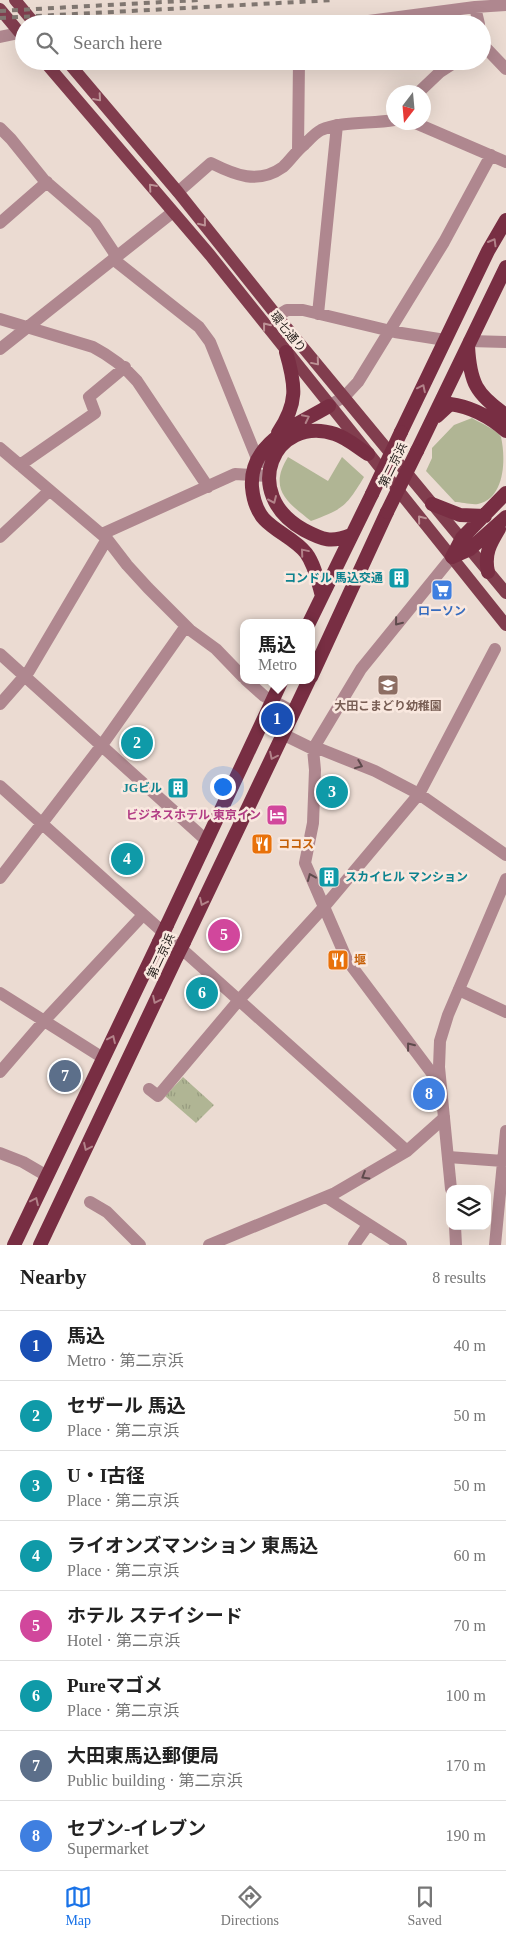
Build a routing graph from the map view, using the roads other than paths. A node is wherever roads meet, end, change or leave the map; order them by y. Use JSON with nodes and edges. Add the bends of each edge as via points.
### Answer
{"nodes":[{"id":1,"x":15,"y":0,"type":"edge"},
{"id":2,"x":506,"y":5,"type":"edge"},
{"id":3,"x":476,"y":6,"type":"junction"},
{"id":4,"x":0,"y":9,"type":"edge"},
{"id":5,"x":28,"y":15,"type":"edge"},
{"id":6,"x":411,"y":15,"type":"edge"},
{"id":7,"x":478,"y":15,"type":"edge"},
{"id":8,"x":15,"y":28,"type":"edge"},
{"id":9,"x":15,"y":36,"type":"edge"},
{"id":10,"x":0,"y":37,"type":"edge"},
{"id":11,"x":491,"y":53,"type":"edge"},
{"id":12,"x":506,"y":69,"type":"edge"},
{"id":13,"x":52,"y":70,"type":"edge"},
{"id":14,"x":75,"y":70,"type":"edge"},
{"id":15,"x":299,"y":70,"type":"edge"},
{"id":16,"x":443,"y":70,"type":"edge"},
{"id":17,"x":427,"y":85,"type":"edge"},
{"id":18,"x":386,"y":121,"type":"edge"},
{"id":19,"x":337,"y":125,"type":"junction"},
{"id":20,"x":0,"y":128,"type":"edge"},
{"id":21,"x":431,"y":130,"type":"edge"},
{"id":22,"x":298,"y":150,"type":"junction"},
{"id":23,"x":491,"y":155,"type":"junction"},
{"id":24,"x":506,"y":162,"type":"edge"},
{"id":25,"x":47,"y":182,"type":"junction"},
{"id":26,"x":178,"y":192,"type":"junction"},
{"id":27,"x":173,"y":212,"type":"junction"},
{"id":28,"x":506,"y":220,"type":"edge"},
{"id":29,"x":0,"y":223,"type":"edge"},
{"id":30,"x":115,"y":258,"type":"junction"},
{"id":31,"x":506,"y":267,"type":"edge"},
{"id":32,"x":318,"y":314,"type":"junction"},
{"id":33,"x":277,"y":316,"type":"junction"},
{"id":34,"x":0,"y":319,"type":"edge"},
{"id":35,"x":26,"y":327,"type":"junction"},
{"id":36,"x":389,"y":330,"type":"junction"},
{"id":37,"x":445,"y":340,"type":"junction"},
{"id":38,"x":468,"y":342,"type":"junction"},
{"id":39,"x":506,"y":342,"type":"edge"},
{"id":40,"x":0,"y":349,"type":"edge"},
{"id":41,"x":286,"y":352,"type":"junction"},
{"id":42,"x":125,"y":367,"type":"junction"},
{"id":43,"x":345,"y":396,"type":"junction"},
{"id":44,"x":329,"y":406,"type":"junction"},
{"id":45,"x":506,"y":415,"type":"edge"},
{"id":46,"x":430,"y":424,"type":"junction"},
{"id":47,"x":506,"y":431,"type":"edge"},
{"id":48,"x":274,"y":438,"type":"junction"},
{"id":49,"x":0,"y":448,"type":"edge"},
{"id":50,"x":368,"y":454,"type":"junction"},
{"id":51,"x":20,"y":465,"type":"junction"},
{"id":52,"x":255,"y":467,"type":"junction"},
{"id":53,"x":271,"y":470,"type":"junction"},
{"id":54,"x":208,"y":487,"type":"junction"},
{"id":55,"x":49,"y":491,"type":"junction"},
{"id":56,"x":506,"y":493,"type":"edge"},
{"id":57,"x":432,"y":504,"type":"junction"},
{"id":58,"x":485,"y":516,"type":"junction"},
{"id":59,"x":506,"y":517,"type":"edge"},
{"id":60,"x":351,"y":535,"type":"junction"},
{"id":61,"x":104,"y":536,"type":"junction"},
{"id":62,"x":0,"y":537,"type":"edge"},
{"id":63,"x":500,"y":537,"type":"edge"},
{"id":64,"x":466,"y":544,"type":"junction"},
{"id":65,"x":452,"y":557,"type":"junction"},
{"id":66,"x":488,"y":572,"type":"junction"},
{"id":67,"x":506,"y":593,"type":"edge"},
{"id":68,"x":322,"y":596,"type":"junction"},
{"id":69,"x":311,"y":619,"type":"edge"},
{"id":70,"x":506,"y":625,"type":"edge"},
{"id":71,"x":186,"y":626,"type":"junction"},
{"id":72,"x":495,"y":648,"type":"dead end"},
{"id":73,"x":0,"y":654,"type":"edge"},
{"id":74,"x":315,"y":668,"type":"edge"},
{"id":75,"x":240,"y":675,"type":"edge"},
{"id":76,"x":24,"y":678,"type":"junction"},
{"id":77,"x":251,"y":684,"type":"edge"},
{"id":78,"x":280,"y":684,"type":"edge"},
{"id":79,"x":307,"y":684,"type":"edge"},
{"id":80,"x":272,"y":701,"type":"junction"},
{"id":81,"x":0,"y":704,"type":"edge"},
{"id":82,"x":294,"y":712,"type":"junction"},
{"id":83,"x":262,"y":724,"type":"junction"},
{"id":84,"x":283,"y":734,"type":"junction"},
{"id":85,"x":102,"y":745,"type":"junction"},
{"id":86,"x":313,"y":748,"type":"junction"},
{"id":87,"x":0,"y":786,"type":"edge"},
{"id":88,"x":419,"y":794,"type":"junction"},
{"id":89,"x":41,"y":823,"type":"junction"},
{"id":90,"x":207,"y":841,"type":"junction"},
{"id":91,"x":506,"y":855,"type":"edge"},
{"id":92,"x":0,"y":878,"type":"edge"},
{"id":93,"x":506,"y":879,"type":"edge"},
{"id":94,"x":324,"y":907,"type":"junction"},
{"id":95,"x":143,"y":915,"type":"junction"},
{"id":96,"x":459,"y":990,"type":"junction"},
{"id":97,"x":0,"y":993,"type":"edge"},
{"id":98,"x":239,"y":1000,"type":"junction"},
{"id":99,"x":506,"y":1012,"type":"edge"},
{"id":100,"x":44,"y":1021,"type":"junction"},
{"id":101,"x":103,"y":1058,"type":"junction"},
{"id":102,"x":0,"y":1072,"type":"edge"},
{"id":103,"x":440,"y":1084,"type":"junction"},
{"id":104,"x":149,"y":1089,"type":"dead end"},
{"id":105,"x":444,"y":1118,"type":"junction"},
{"id":106,"x":506,"y":1132,"type":"edge"},
{"id":107,"x":407,"y":1151,"type":"junction"},
{"id":108,"x":0,"y":1153,"type":"edge"},
{"id":109,"x":448,"y":1157,"type":"junction"},
{"id":110,"x":503,"y":1161,"type":"junction"},
{"id":111,"x":47,"y":1176,"type":"junction"},
{"id":112,"x":451,"y":1185,"type":"edge"},
{"id":113,"x":326,"y":1197,"type":"junction"},
{"id":114,"x":90,"y":1202,"type":"dead end"},
{"id":115,"x":368,"y":1225,"type":"junction"},
{"id":116,"x":454,"y":1230,"type":"edge"},
{"id":117,"x":14,"y":1245,"type":"edge"},
{"id":118,"x":40,"y":1245,"type":"edge"},
{"id":119,"x":140,"y":1245,"type":"edge"},
{"id":120,"x":210,"y":1245,"type":"edge"},
{"id":121,"x":354,"y":1245,"type":"edge"},
{"id":122,"x":400,"y":1245,"type":"edge"},
{"id":123,"x":456,"y":1245,"type":"edge"},
{"id":124,"x":495,"y":1245,"type":"edge"}],
"edges":[{"from":1,"to":5,"type":"main road"},
{"from":2,"to":3,"type":"street"},
{"from":3,"to":6,"type":"street"},
{"from":3,"to":7,"type":"street"},
{"from":4,"to":8,"type":"main road"},
{"from":9,"to":10,"type":"street"},
{"from":11,"to":12,"type":"street"},
{"from":27,"to":13,"type":"main road","name":"環七通り","one_way":true},
{"from":14,"to":26,"type":"main road","name":"環七通り","one_way":true},
{"from":15,"to":22,"type":"street"},
{"from":16,"to":17,"type":"street"},
{"from":18,"to":19,"type":"street"},
{"from":19,"to":22,"type":"street","via":[[320,130]]},
{"from":19,"to":32,"type":"street"},
{"from":20,"to":25,"type":"street"},
{"from":21,"to":23,"type":"street"},
{"from":22,"to":26,"type":"street","via":[[284,166],[264,176],[249,178],[211,163]]},
{"from":23,"to":24,"type":"street"},
{"from":23,"to":36,"type":"street","via":[[444,242]]},
{"from":25,"to":29,"type":"street"},
{"from":25,"to":30,"type":"street","via":[[95,224]]},
{"from":26,"to":33,"type":"main road","name":"環七通り","one_way":true},
{"from":27,"to":30,"type":"street"},
{"from":41,"to":27,"type":"main road","name":"環七通り","one_way":true},
{"from":37,"to":28,"type":"highway","name":"第二京浜","one_way":true},
{"from":30,"to":35,"type":"street"},
{"from":30,"to":52,"type":"street","via":[[199,327],[210,342]]},
{"from":31,"to":38,"type":"highway","name":"第二京浜"},
{"from":32,"to":33,"type":"street","via":[[287,310]]},
{"from":32,"to":36,"type":"street"},
{"from":33,"to":43,"type":"main road","name":"環七通り","one_way":true},
{"from":34,"to":35,"type":"street"},
{"from":35,"to":40,"type":"street"},
{"from":35,"to":42,"type":"street","via":[[93,347]]},
{"from":36,"to":37,"type":"street"},
{"from":36,"to":43,"type":"street","via":[[358,382]]},
{"from":60,"to":37,"type":"highway","name":"第二京浜","one_way":true,"bridge":true},
{"from":38,"to":39,"type":"street"},
{"from":38,"to":45,"type":"highway","via":[[469,370],[478,392]]},
{"from":38,"to":46,"type":"highway","name":"第二京浜"},
{"from":41,"to":44,"type":"main road","name":"環七通り"},
{"from":41,"to":48,"type":"highway","via":[[294,385],[294,401]]},
{"from":42,"to":51,"type":"street","via":[[89,397],[95,413]]},
{"from":42,"to":54,"type":"street"},
{"from":43,"to":44,"type":"street"},
{"from":43,"to":57,"type":"main road","name":"環七通り"},
{"from":48,"to":44,"type":"highway","one_way":true},
{"from":44,"to":50,"type":"main road","name":"環七通り"},
{"from":46,"to":47,"type":"highway","via":[[450,404],[480,412]]},
{"from":46,"to":74,"type":"highway","name":"第二京浜","bridge":true},
{"from":48,"to":52,"type":"highway"},
{"from":49,"to":51,"type":"street"},
{"from":50,"to":53,"type":"highway","via":[[335,434],[312,432],[288,440],[275,454]]},
{"from":65,"to":50,"type":"main road","name":"環七通り","one_way":true},
{"from":51,"to":55,"type":"street"},
{"from":52,"to":53,"type":"street"},
{"from":52,"to":54,"type":"street"},
{"from":68,"to":52,"type":"highway","one_way":true,"via":[[306,553],[261,515],[252,489]]},
{"from":53,"to":60,"type":"highway","one_way":true,"via":[[269,487],[274,504],[294,524],[324,540],[333,541]]},
{"from":54,"to":61,"type":"street"},
{"from":55,"to":61,"type":"street"},
{"from":55,"to":62,"type":"street"},
{"from":56,"to":58,"type":"highway"},
{"from":57,"to":58,"type":"highway","via":[[460,515]]},
{"from":57,"to":64,"type":"main road","name":"環七通り"},
{"from":58,"to":64,"type":"highway"},
{"from":59,"to":63,"type":"highway"},
{"from":59,"to":64,"type":"highway"},
{"from":60,"to":68,"type":"highway","name":"第二京浜"},
{"from":61,"to":71,"type":"street","via":[[127,565]]},
{"from":61,"to":76,"type":"street"},
{"from":63,"to":66,"type":"highway","via":[[488,548],[485,560]]},
{"from":64,"to":65,"type":"highway"},
{"from":64,"to":66,"type":"main road","name":"環七通り"},
{"from":65,"to":70,"type":"main road","name":"環七通り"},
{"from":65,"to":86,"type":"street","one_way":true,"via":[[360,669]]},
{"from":66,"to":67,"type":"main road","name":"環七通り"},
{"from":68,"to":69,"type":"highway","name":"第二京浜"},
{"from":71,"to":75,"type":"street","via":[[216,649]]},
{"from":71,"to":85,"type":"street"},
{"from":72,"to":88,"type":"street"},
{"from":73,"to":76,"type":"street"},
{"from":76,"to":81,"type":"street"},
{"from":76,"to":85,"type":"street"},
{"from":77,"to":80,"type":"street"},
{"from":78,"to":80,"type":"highway","name":"第二京浜"},
{"from":79,"to":82,"type":"highway","name":"第二京浜"},
{"from":80,"to":82,"type":"street"},
{"from":80,"to":83,"type":"highway","name":"第二京浜"},
{"from":82,"to":84,"type":"highway","name":"第二京浜"},
{"from":83,"to":84,"type":"street"},
{"from":83,"to":90,"type":"highway","name":"第二京浜"},
{"from":84,"to":86,"type":"street"},
{"from":84,"to":118,"type":"highway","name":"第二京浜","one_way":true,"bridge":true},
{"from":85,"to":89,"type":"street"},
{"from":85,"to":90,"type":"street"},
{"from":86,"to":88,"type":"street","one_way":true,"via":[[375,771]]},
{"from":94,"to":86,"type":"street","one_way":true,"via":[[305,864],[312,823]]},
{"from":87,"to":89,"type":"street"},
{"from":88,"to":91,"type":"street"},
{"from":88,"to":94,"type":"street"},
{"from":89,"to":92,"type":"street"},
{"from":89,"to":95,"type":"street"},
{"from":101,"to":90,"type":"highway","name":"第二京浜","one_way":true,"bridge":true},
{"from":93,"to":96,"type":"street"},
{"from":94,"to":98,"type":"street"},
{"from":103,"to":94,"type":"street","one_way":true,"via":[[347,960]]},
{"from":95,"to":98,"type":"street"},
{"from":95,"to":100,"type":"street"},
{"from":96,"to":99,"type":"street"},
{"from":96,"to":103,"type":"street","via":[[440,1041]]},
{"from":97,"to":100,"type":"street"},
{"from":98,"to":104,"type":"street","via":[[158,1096]]},
{"from":98,"to":107,"type":"street"},
{"from":100,"to":101,"type":"street"},
{"from":100,"to":102,"type":"street"},
{"from":101,"to":111,"type":"highway","name":"第二京浜"},
{"from":103,"to":105,"type":"street"},
{"from":105,"to":107,"type":"street"},
{"from":105,"to":109,"type":"street"},
{"from":106,"to":110,"type":"street"},
{"from":107,"to":113,"type":"street","one_way":true},
{"from":108,"to":111,"type":"street"},
{"from":109,"to":110,"type":"street"},
{"from":109,"to":112,"type":"street"},
{"from":110,"to":124,"type":"street"},
{"from":117,"to":111,"type":"highway","name":"第二京浜","one_way":true},
{"from":113,"to":115,"type":"street"},
{"from":113,"to":120,"type":"street"},
{"from":114,"to":119,"type":"street","via":[[107,1212]]},
{"from":115,"to":121,"type":"street"},
{"from":115,"to":122,"type":"street"},
{"from":116,"to":123,"type":"street"}]}
